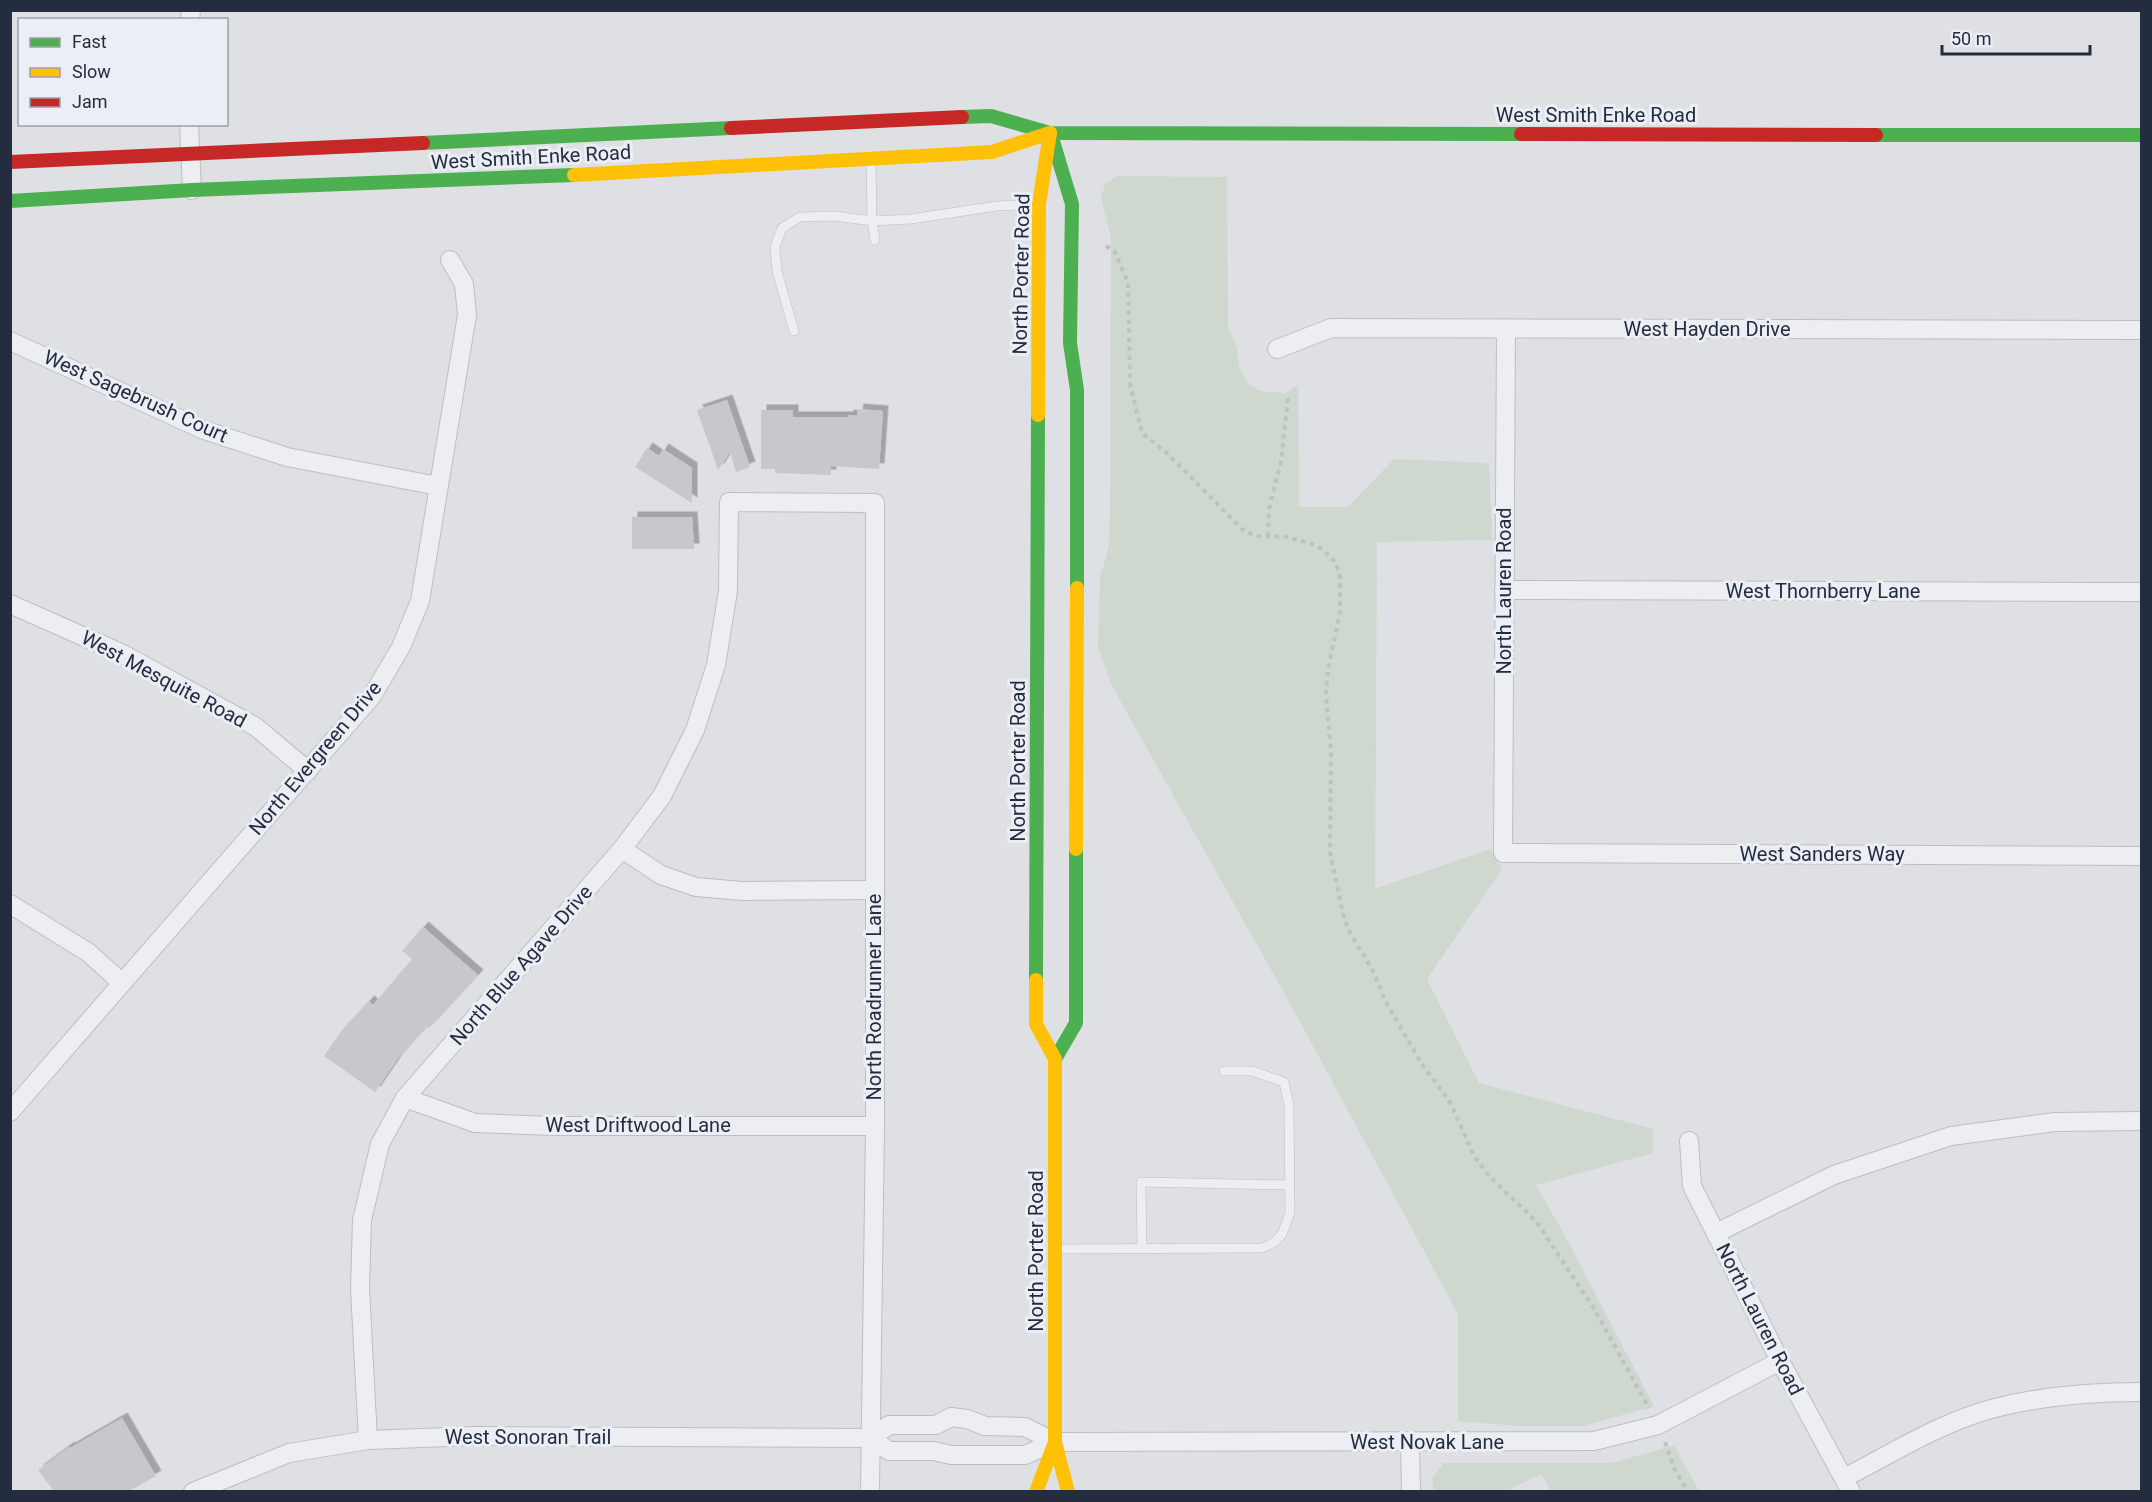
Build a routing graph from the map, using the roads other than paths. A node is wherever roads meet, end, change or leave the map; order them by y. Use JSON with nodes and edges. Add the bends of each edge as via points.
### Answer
{"nodes":[{"id":1,"x":189,"y":126,"type":"edge"},
{"id":2,"x":1050,"y":133,"type":"junction"},
{"id":3,"x":2142,"y":135,"type":"edge"},
{"id":4,"x":189,"y":153,"type":"junction"},
{"id":5,"x":871,"y":158,"type":"junction"},
{"id":6,"x":10,"y":162,"type":"edge"},
{"id":7,"x":192,"y":190,"type":"junction"},
{"id":8,"x":10,"y":201,"type":"edge"},
{"id":9,"x":1039,"y":204,"type":"junction"},
{"id":10,"x":872,"y":221,"type":"junction"},
{"id":11,"x":875,"y":240,"type":"dead end"},
{"id":12,"x":450,"y":260,"type":"dead end"},
{"id":13,"x":1506,"y":329,"type":"junction"},
{"id":14,"x":2142,"y":330,"type":"edge"},
{"id":15,"x":794,"y":331,"type":"dead end"},
{"id":16,"x":10,"y":341,"type":"edge"},
{"id":17,"x":1277,"y":349,"type":"dead end"},
{"id":18,"x":438,"y":486,"type":"junction"},
{"id":19,"x":875,"y":502,"type":"joint"},
{"id":20,"x":1504,"y":590,"type":"junction"},
{"id":21,"x":2142,"y":592,"type":"edge"},
{"id":22,"x":10,"y":604,"type":"edge"},
{"id":23,"x":308,"y":771,"type":"junction"},
{"id":24,"x":622,"y":849,"type":"junction"},
{"id":25,"x":1503,"y":853,"type":"joint"},
{"id":26,"x":2142,"y":856,"type":"edge"},
{"id":27,"x":874,"y":890,"type":"junction"},
{"id":28,"x":10,"y":904,"type":"edge"},
{"id":29,"x":122,"y":983,"type":"junction"},
{"id":30,"x":1055,"y":1059,"type":"junction"},
{"id":31,"x":1224,"y":1071,"type":"dead end"},
{"id":32,"x":405,"y":1098,"type":"junction"},
{"id":33,"x":10,"y":1112,"type":"edge"},
{"id":34,"x":2142,"y":1121,"type":"edge"},
{"id":35,"x":874,"y":1126,"type":"junction"},
{"id":36,"x":1689,"y":1141,"type":"dead end"},
{"id":37,"x":1289,"y":1185,"type":"junction"},
{"id":38,"x":1716,"y":1233,"type":"junction"},
{"id":39,"x":1142,"y":1248,"type":"junction"},
{"id":40,"x":1055,"y":1249,"type":"junction"},
{"id":41,"x":1780,"y":1361,"type":"junction"},
{"id":42,"x":2142,"y":1392,"type":"edge"},
{"id":43,"x":871,"y":1438,"type":"junction"},
{"id":44,"x":368,"y":1440,"type":"junction"},
{"id":45,"x":1055,"y":1442,"type":"junction"},
{"id":46,"x":1410,"y":1442,"type":"junction"},
{"id":47,"x":1848,"y":1485,"type":"edge"},
{"id":48,"x":200,"y":1490,"type":"edge"},
{"id":49,"x":870,"y":1491,"type":"edge"},
{"id":50,"x":1036,"y":1491,"type":"edge"},
{"id":51,"x":1068,"y":1491,"type":"edge"},
{"id":52,"x":1411,"y":1491,"type":"edge"}],
"edges":[{"from":1,"to":4,"type":"street"},
{"from":2,"to":3,"type":"street","name":"West Smith Enke Road"},
{"from":2,"to":4,"type":"street","name":"West Smith Enke Road","via":[[991,116]]},
{"from":2,"to":5,"type":"street","name":"West Smith Enke Road","via":[[992,152]]},
{"from":2,"to":9,"type":"street","name":"North Porter Road"},
{"from":2,"to":30,"type":"street","via":[[1072,204],[1070,343],[1077,390],[1076,1023]]},
{"from":4,"to":6,"type":"street","name":"West Smith Enke Road"},
{"from":4,"to":7,"type":"street"},
{"from":5,"to":7,"type":"street","name":"West Smith Enke Road","via":[[562,176]]},
{"from":5,"to":10,"type":"lane"},
{"from":7,"to":8,"type":"street","name":"West Smith Enke Road"},
{"from":9,"to":10,"type":"lane"},
{"from":9,"to":30,"type":"street","name":"North Porter Road","via":[[1036,1024]]},
{"from":10,"to":11,"type":"lane"},
{"from":10,"to":15,"type":"lane","via":[[800,217],[782,228],[775,247],[777,271]]},
{"from":12,"to":18,"type":"street","name":"North Evergreen Drive","via":[[464,284],[467,315]]},
{"from":13,"to":14,"type":"street","name":"West Hayden Drive"},
{"from":13,"to":17,"type":"street","name":"West Hayden Drive","via":[[1330,328]]},
{"from":13,"to":20,"type":"street","name":"North Lauren Road"},
{"from":16,"to":18,"type":"street","name":"West Sagebrush Court","via":[[204,430],[287,457]]},
{"from":18,"to":23,"type":"street","name":"North Evergreen Drive","via":[[420,602],[401,647],[372,696]]},
{"from":19,"to":24,"type":"street","name":"North Blue Agave Drive","via":[[729,502],[728,591],[716,665],[695,730],[662,796]]},
{"from":19,"to":27,"type":"street","name":"North Roadrunner Lane"},
{"from":20,"to":21,"type":"street","name":"West Thornberry Lane"},
{"from":20,"to":25,"type":"street","name":"North Lauren Road"},
{"from":22,"to":23,"type":"street","name":"West Mesquite Road","via":[[123,654],[256,727]]},
{"from":23,"to":29,"type":"street","name":"North Evergreen Drive"},
{"from":24,"to":27,"type":"street","via":[[661,875],[696,887],[742,891]]},
{"from":24,"to":32,"type":"street","name":"North Blue Agave Drive"},
{"from":25,"to":26,"type":"street","name":"West Sanders Way"},
{"from":27,"to":35,"type":"street","name":"North Roadrunner Lane"},
{"from":28,"to":29,"type":"street","via":[[89,953]]},
{"from":29,"to":33,"type":"street","name":"North Evergreen Drive"},
{"from":30,"to":40,"type":"street","name":"North Porter Road"},
{"from":31,"to":37,"type":"lane","via":[[1252,1071],[1284,1082],[1289,1106]]},
{"from":32,"to":35,"type":"street","name":"West Driftwood Lane","via":[[475,1123]]},
{"from":32,"to":44,"type":"street","name":"North Blue Agave Drive","via":[[380,1144],[362,1220],[360,1289]]},
{"from":34,"to":38,"type":"street","via":[[2055,1122],[1951,1136],[1834,1175]]},
{"from":35,"to":43,"type":"street","name":"North Roadrunner Lane"},
{"from":36,"to":38,"type":"street","name":"North Lauren Road","via":[[1692,1186]]},
{"from":37,"to":39,"type":"lane","via":[[1290,1213],[1282,1234],[1262,1248]]},
{"from":37,"to":39,"type":"lane","via":[[1141,1182]]},
{"from":38,"to":41,"type":"street","name":"North Lauren Road"},
{"from":39,"to":40,"type":"lane"},
{"from":40,"to":45,"type":"street","name":"North Porter Road"},
{"from":41,"to":46,"type":"street","name":"West Novak Lane","via":[[1658,1425],[1594,1442]]},
{"from":41,"to":47,"type":"street","name":"North Lauren Road"},
{"from":42,"to":47,"type":"street","via":[[2063,1396],[1994,1408],[1945,1426]]},
{"from":43,"to":44,"type":"street","name":"West Sonoran Trail","via":[[475,1436]]},
{"from":43,"to":45,"type":"street","name":"West Sonoran Trail","via":[[889,1451],[951,1455],[1025,1455]]},
{"from":43,"to":45,"type":"street","name":"West Sonoran Trail","via":[[890,1425],[936,1425],[951,1417],[985,1426],[1025,1427]]},
{"from":43,"to":49,"type":"street","name":"North Roadrunner Lane"},
{"from":44,"to":48,"type":"street","name":"West Sonoran Trail","via":[[289,1453]]},
{"from":45,"to":46,"type":"street","name":"West Novak Lane"},
{"from":45,"to":50,"type":"street","name":"North Porter Road"},
{"from":45,"to":51,"type":"street","name":"North Porter Road"},
{"from":46,"to":52,"type":"street"}]}
